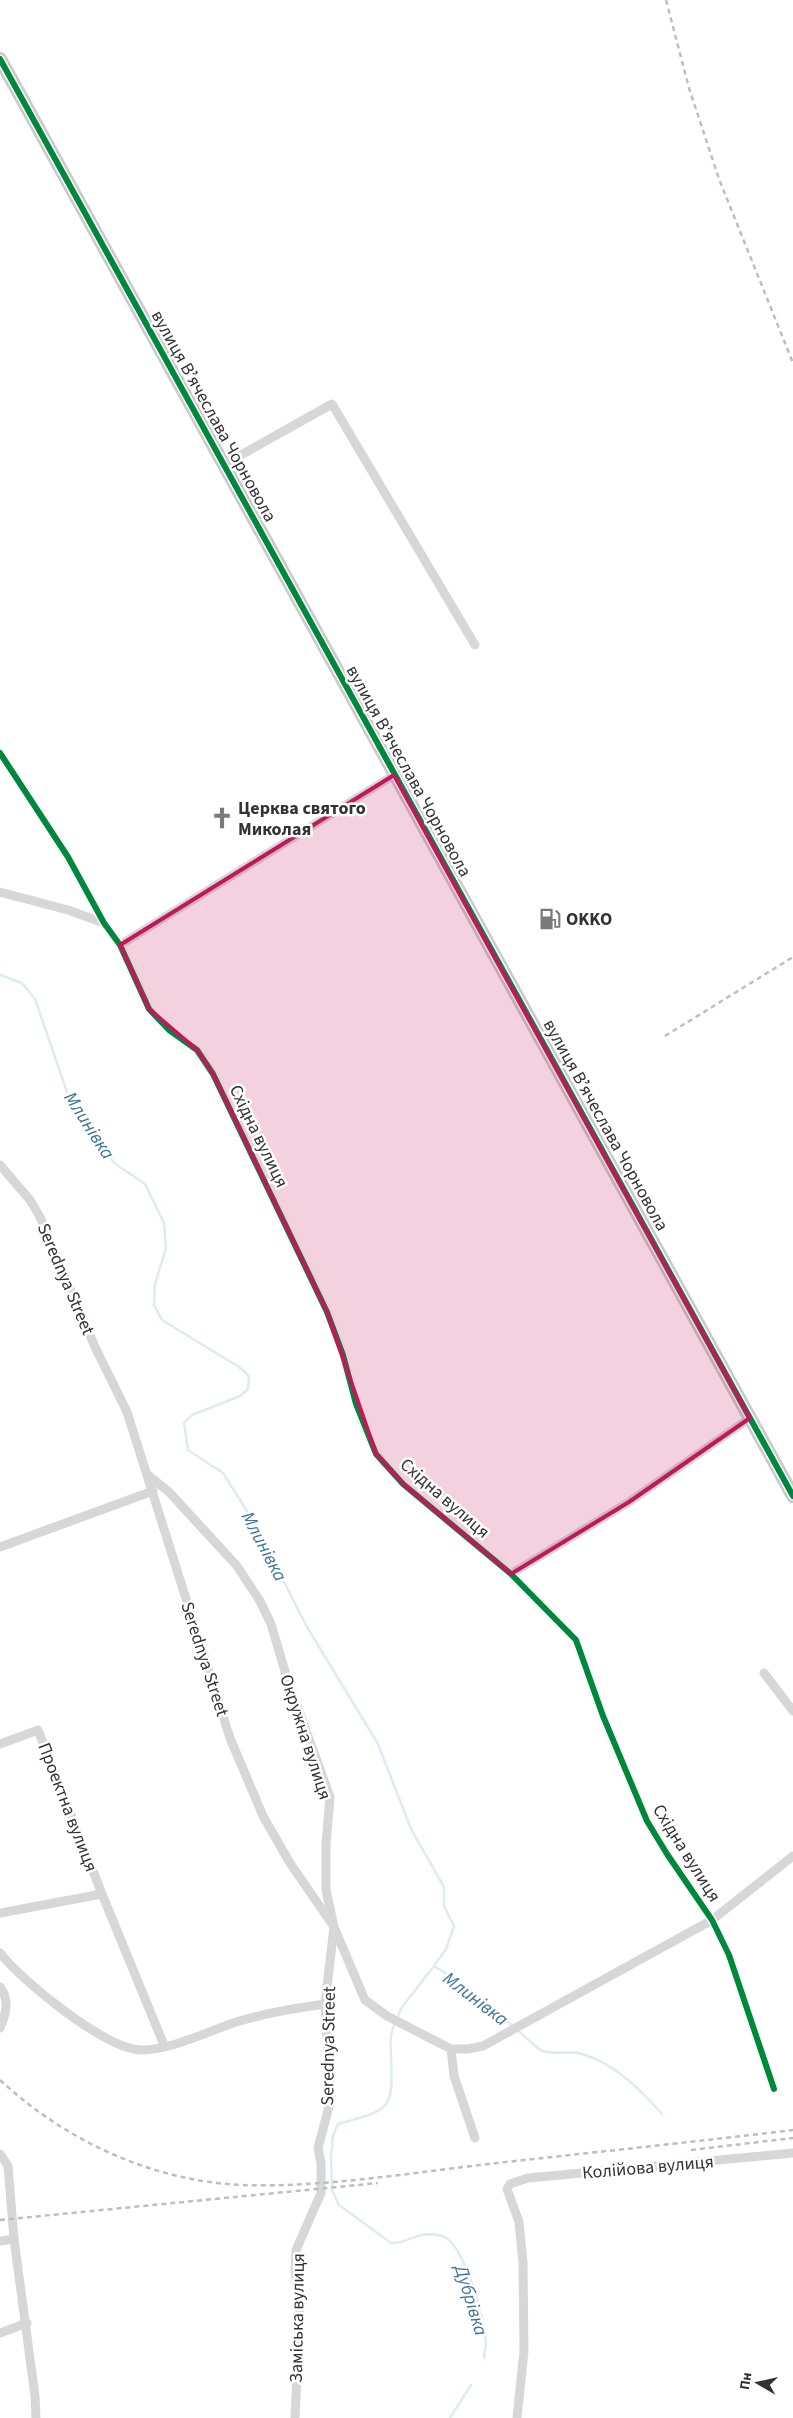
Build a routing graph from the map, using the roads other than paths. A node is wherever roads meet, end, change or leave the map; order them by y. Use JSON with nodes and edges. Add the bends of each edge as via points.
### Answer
{"nodes":[{"id":1,"x":0,"y":59,"type":"edge"},
{"id":2,"x":223,"y":465,"type":"junction"},
{"id":3,"x":475,"y":645,"type":"dead end"},
{"id":4,"x":0,"y":753,"type":"edge"},
{"id":5,"x":394,"y":774,"type":"junction"},
{"id":6,"x":0,"y":892,"type":"edge"},
{"id":7,"x":104,"y":923,"type":"junction"},
{"id":8,"x":120,"y":945,"type":"junction"},
{"id":9,"x":0,"y":1165,"type":"edge"},
{"id":10,"x":750,"y":1418,"type":"junction"},
{"id":11,"x":148,"y":1474,"type":"junction"},
{"id":12,"x":153,"y":1491,"type":"junction"},
{"id":13,"x":793,"y":1496,"type":"edge"},
{"id":14,"x":0,"y":1547,"type":"edge"},
{"id":15,"x":511,"y":1574,"type":"junction"},
{"id":16,"x":764,"y":1673,"type":"dead end"},
{"id":17,"x":793,"y":1711,"type":"edge"},
{"id":18,"x":0,"y":1744,"type":"edge"},
{"id":19,"x":793,"y":1857,"type":"edge"},
{"id":20,"x":102,"y":1894,"type":"junction"},
{"id":21,"x":0,"y":1913,"type":"edge"},
{"id":22,"x":712,"y":1920,"type":"junction"},
{"id":23,"x":334,"y":1927,"type":"junction"},
{"id":24,"x":0,"y":1953,"type":"edge"},
{"id":25,"x":0,"y":1987,"type":"edge"},
{"id":26,"x":325,"y":2004,"type":"junction"},
{"id":27,"x":0,"y":2028,"type":"edge"},
{"id":28,"x":164,"y":2046,"type":"junction"},
{"id":29,"x":451,"y":2050,"type":"junction"},
{"id":30,"x":774,"y":2089,"type":"dead end"},
{"id":31,"x":476,"y":2138,"type":"dead end"},
{"id":32,"x":793,"y":2153,"type":"edge"},
{"id":33,"x":0,"y":2154,"type":"edge"},
{"id":34,"x":321,"y":2163,"type":"joint"},
{"id":35,"x":14,"y":2236,"type":"junction"},
{"id":36,"x":0,"y":2241,"type":"edge"},
{"id":37,"x":27,"y":2324,"type":"junction"},
{"id":38,"x":0,"y":2333,"type":"edge"},
{"id":39,"x":36,"y":2418,"type":"edge"},
{"id":40,"x":295,"y":2418,"type":"edge"},
{"id":41,"x":517,"y":2418,"type":"edge"}],
"edges":[{"from":1,"to":2,"type":"main road","name":"вулиця Вʼячеслава Чорновола"},
{"from":2,"to":3,"type":"street","via":[[332,404]]},
{"from":2,"to":5,"type":"main road","name":"вулиця Вʼячеслава Чорновола"},
{"from":4,"to":7,"type":"street","name":"Східна вулиця","via":[[68,857]]},
{"from":5,"to":8,"type":"street"},
{"from":5,"to":10,"type":"main road","name":"вулиця Вʼячеслава Чорновола"},
{"from":6,"to":7,"type":"street"},
{"from":7,"to":8,"type":"street","name":"Східна вулиця"},
{"from":8,"to":15,"type":"street","name":"Східна вулиця","via":[[149,1009],[169,1030],[197,1050],[213,1074],[327,1312],[356,1404],[376,1454],[403,1484]]},
{"from":9,"to":11,"type":"street","name":"Serednya Street","via":[[40,1217],[94,1347],[127,1412]]},
{"from":10,"to":13,"type":"main road","name":"вулиця Вʼячеслава Чорновола"},
{"from":10,"to":15,"type":"street","via":[[629,1502]]},
{"from":11,"to":12,"type":"street","name":"Serednya Street"},
{"from":11,"to":23,"type":"street","name":"Окружна вулиця","via":[[169,1492],[237,1566],[271,1624],[330,1797],[326,1890]]},
{"from":12,"to":14,"type":"street"},
{"from":12,"to":23,"type":"street","name":"Serednya Street","via":[[234,1746],[263,1816],[290,1863]]},
{"from":15,"to":22,"type":"street","name":"Східна вулиця","via":[[576,1640],[603,1716],[647,1821]]},
{"from":16,"to":17,"type":"street"},
{"from":18,"to":20,"type":"street","name":"Проектна вулиця","via":[[38,1730]]},
{"from":19,"to":22,"type":"street"},
{"from":20,"to":21,"type":"street","name":"Проектна вулиця"},
{"from":20,"to":28,"type":"street","name":"Проектна вулиця"},
{"from":22,"to":29,"type":"street","via":[[508,2034],[483,2046]]},
{"from":22,"to":30,"type":"street","name":"Східна вулиця","via":[[729,1955]]},
{"from":23,"to":26,"type":"street","name":"Serednya Street"},
{"from":23,"to":29,"type":"street","name":"Окружна вулиця","via":[[365,2000],[387,2016]]},
{"from":24,"to":28,"type":"street","via":[[54,2004],[85,2025],[133,2049]]},
{"from":25,"to":27,"type":"street","via":[[7,2000],[7,2008]]},
{"from":26,"to":28,"type":"street","via":[[275,2011]]},
{"from":26,"to":34,"type":"street","name":"Serednya Street","via":[[331,2099],[318,2148]]},
{"from":29,"to":31,"type":"street","via":[[454,2076]]},
{"from":32,"to":41,"type":"street","name":"Колійова вулиця","via":[[528,2178],[510,2184],[507,2189],[519,2222],[523,2262],[524,2352]]},
{"from":33,"to":35,"type":"street","via":[[8,2166]]},
{"from":34,"to":40,"type":"street","name":"Заміська вулиця","via":[[321,2193],[296,2250],[295,2272],[300,2308]]},
{"from":35,"to":36,"type":"street"},
{"from":35,"to":37,"type":"street"},
{"from":37,"to":38,"type":"street"},
{"from":37,"to":39,"type":"street"}]}
